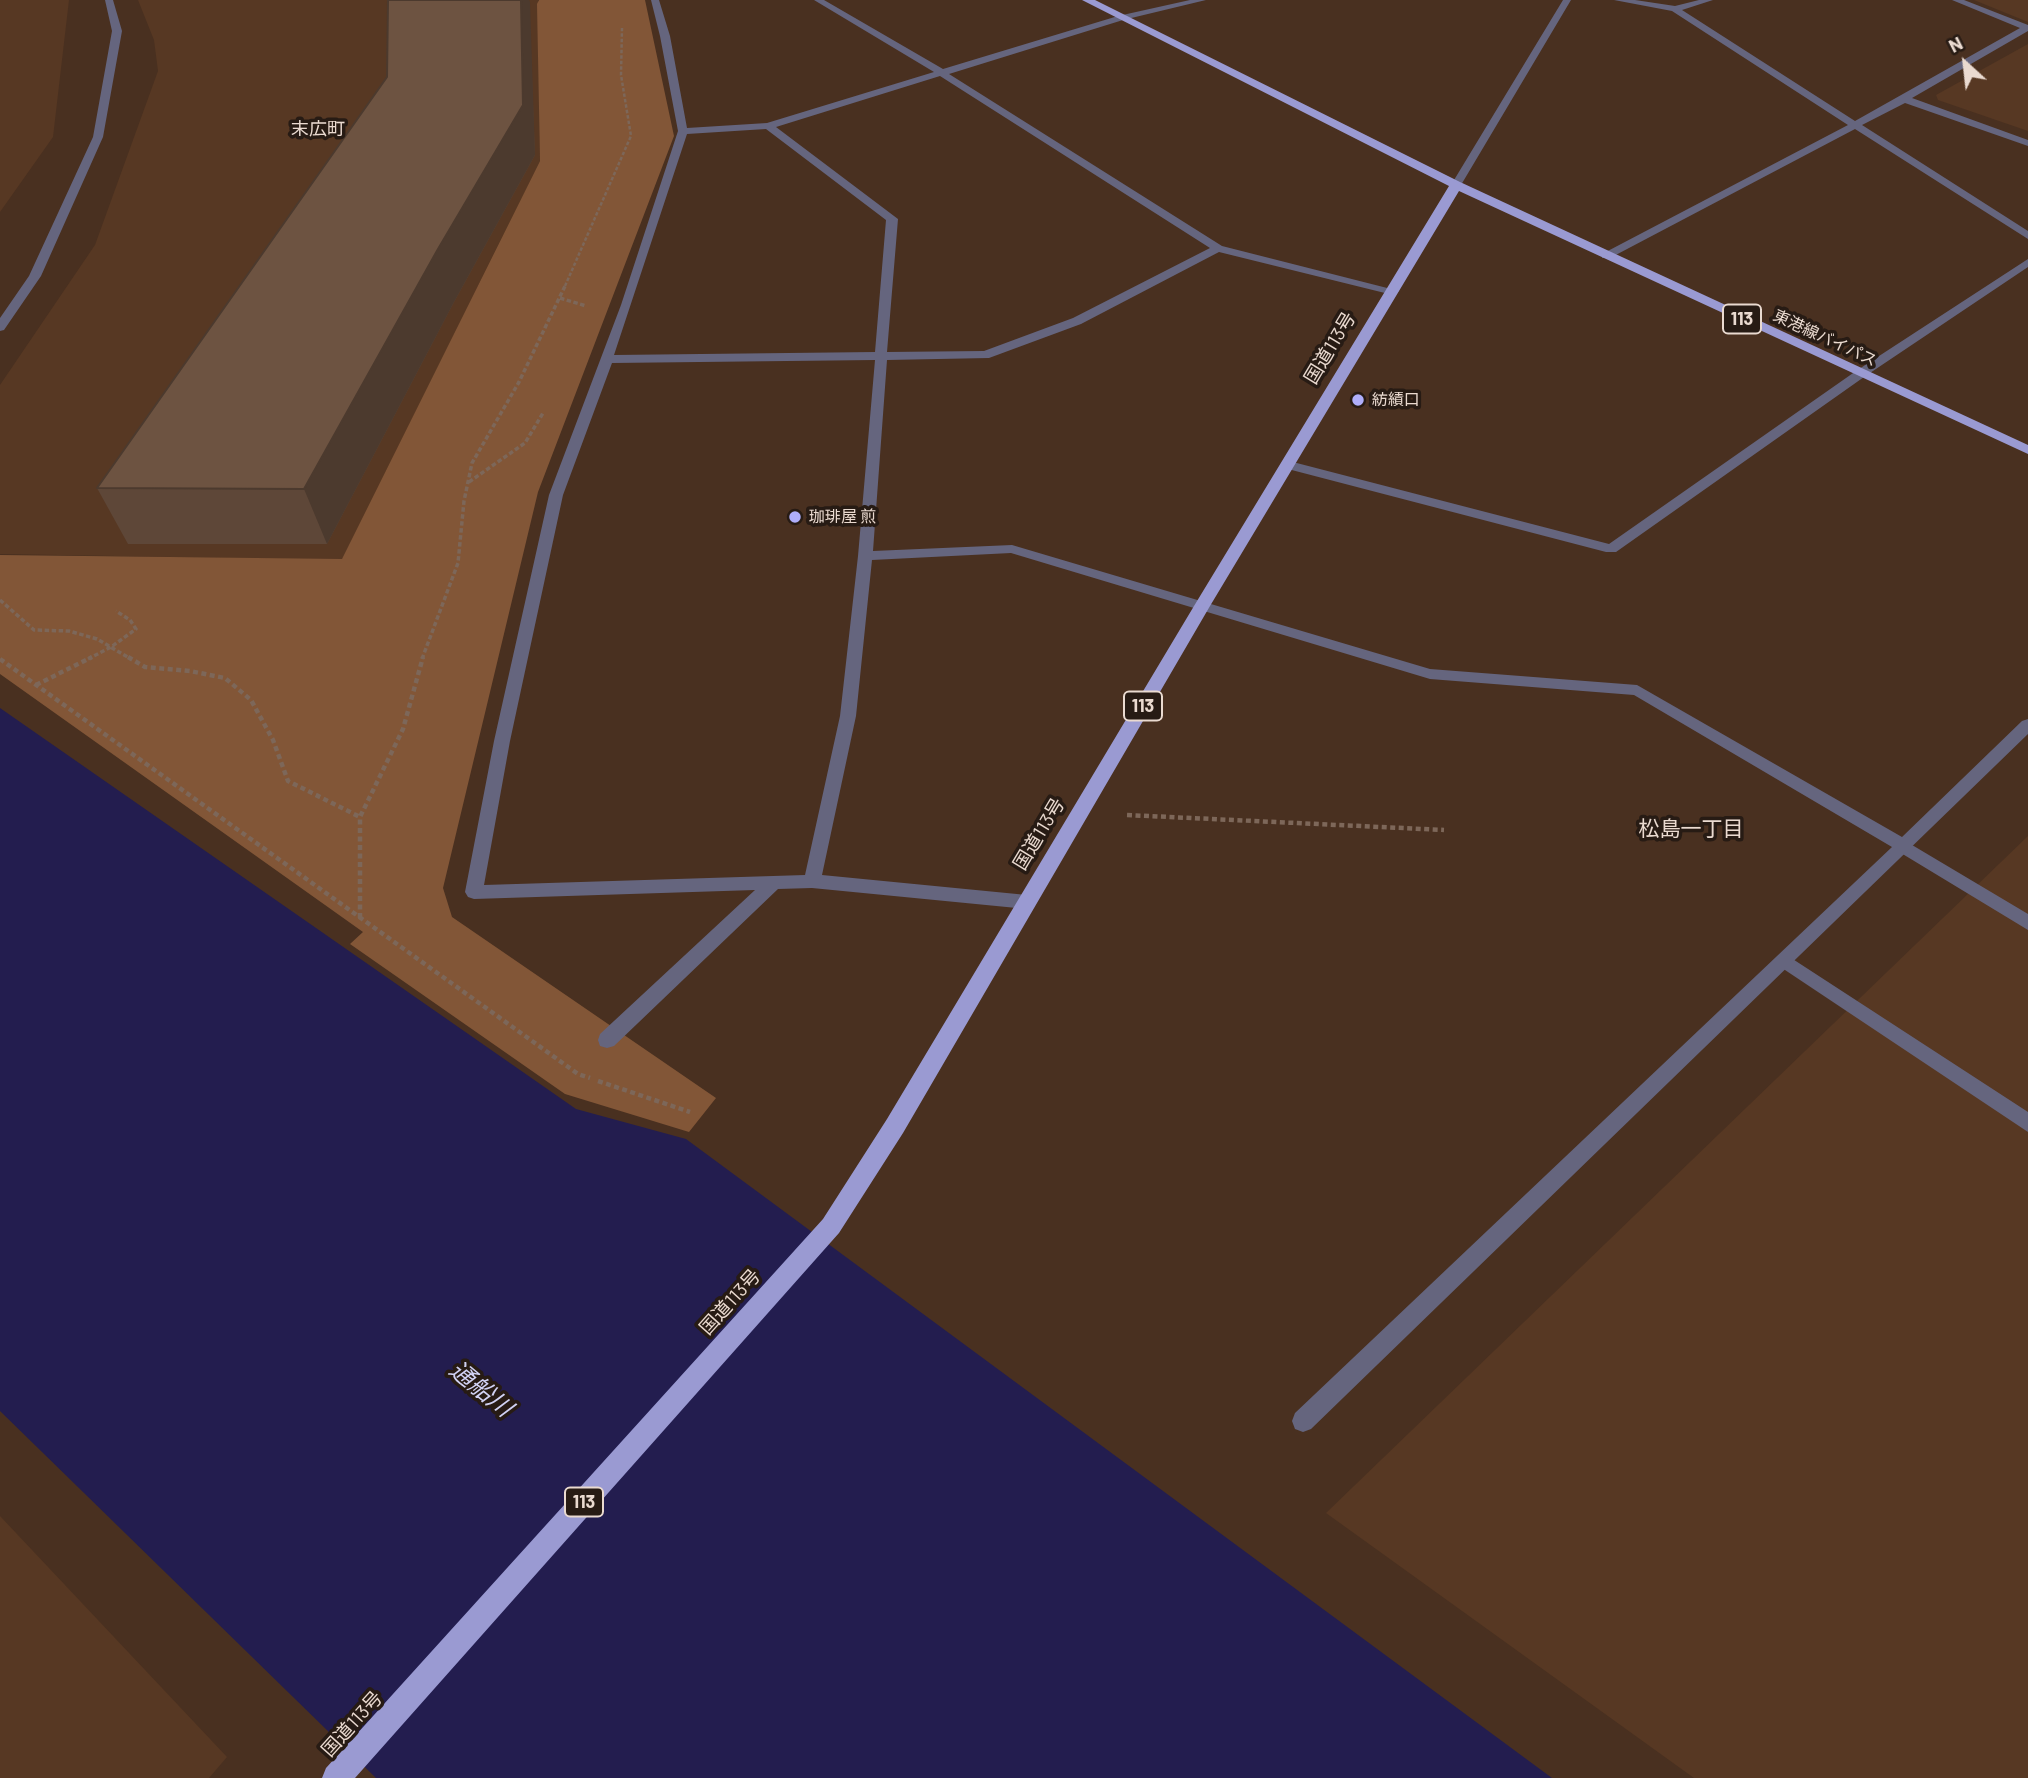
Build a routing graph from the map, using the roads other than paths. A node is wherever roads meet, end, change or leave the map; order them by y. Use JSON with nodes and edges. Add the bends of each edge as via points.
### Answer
{"nodes":[{"id":1,"x":109,"y":0,"type":"edge"},
{"id":2,"x":655,"y":0,"type":"edge"},
{"id":3,"x":818,"y":0,"type":"edge"},
{"id":4,"x":1087,"y":0,"type":"edge"},
{"id":5,"x":1202,"y":0,"type":"edge"},
{"id":6,"x":1567,"y":0,"type":"edge"},
{"id":7,"x":1618,"y":0,"type":"edge"},
{"id":8,"x":1709,"y":0,"type":"edge"},
{"id":9,"x":1956,"y":0,"type":"edge"},
{"id":10,"x":1675,"y":9,"type":"junction"},
{"id":11,"x":1121,"y":18,"type":"junction"},
{"id":12,"x":940,"y":72,"type":"junction"},
{"id":13,"x":1904,"y":99,"type":"junction"},
{"id":14,"x":1852,"y":124,"type":"junction"},
{"id":15,"x":768,"y":126,"type":"junction"},
{"id":16,"x":683,"y":131,"type":"junction"},
{"id":17,"x":2028,"y":144,"type":"edge"},
{"id":18,"x":1457,"y":186,"type":"junction"},
{"id":19,"x":2028,"y":236,"type":"edge"},
{"id":20,"x":1218,"y":248,"type":"junction"},
{"id":21,"x":1606,"y":256,"type":"junction"},
{"id":22,"x":2028,"y":262,"type":"edge"},
{"id":23,"x":1393,"y":291,"type":"junction"},
{"id":24,"x":0,"y":327,"type":"edge"},
{"id":25,"x":882,"y":358,"type":"junction"},
{"id":26,"x":607,"y":359,"type":"junction"},
{"id":27,"x":1860,"y":374,"type":"junction"},
{"id":28,"x":2028,"y":450,"type":"edge"},
{"id":29,"x":1289,"y":465,"type":"junction"},
{"id":30,"x":865,"y":556,"type":"junction"},
{"id":31,"x":1202,"y":606,"type":"junction"},
{"id":32,"x":2028,"y":725,"type":"edge"},
{"id":33,"x":1902,"y":845,"type":"junction"},
{"id":34,"x":812,"y":881,"type":"junction"},
{"id":35,"x":774,"y":882,"type":"junction"},
{"id":36,"x":1027,"y":902,"type":"junction"},
{"id":37,"x":2028,"y":923,"type":"edge"},
{"id":38,"x":1785,"y":961,"type":"junction"},
{"id":39,"x":607,"y":1040,"type":"dead end"},
{"id":40,"x":2028,"y":1123,"type":"edge"},
{"id":41,"x":1303,"y":1421,"type":"dead end"},
{"id":42,"x":336,"y":1778,"type":"edge"}],
"edges":[{"from":1,"to":24,"type":"street","via":[[117,31],[98,137],[36,276]]},
{"from":2,"to":16,"type":"street"},
{"from":3,"to":12,"type":"street"},
{"from":4,"to":11,"type":"highway","number":"113"},
{"from":5,"to":11,"type":"street"},
{"from":6,"to":18,"type":"street"},
{"from":7,"to":10,"type":"street"},
{"from":8,"to":10,"type":"street"},
{"from":9,"to":13,"type":"street","via":[[2027,28]]},
{"from":10,"to":14,"type":"street"},
{"from":11,"to":12,"type":"street"},
{"from":11,"to":18,"type":"highway","number":"113"},
{"from":12,"to":15,"type":"street"},
{"from":12,"to":20,"type":"street"},
{"from":13,"to":14,"type":"street"},
{"from":13,"to":17,"type":"street"},
{"from":14,"to":19,"type":"street"},
{"from":14,"to":21,"type":"street"},
{"from":15,"to":16,"type":"street"},
{"from":15,"to":25,"type":"street","via":[[892,219]]},
{"from":16,"to":26,"type":"street"},
{"from":18,"to":21,"type":"highway","name":"東港線バイパス","number":"113"},
{"from":18,"to":23,"type":"highway","name":"国道113号","number":"113"},
{"from":20,"to":23,"type":"street"},
{"from":20,"to":25,"type":"street","via":[[1077,321],[985,355]]},
{"from":21,"to":27,"type":"highway","name":"東港線バイパス","number":"113"},
{"from":22,"to":27,"type":"street"},
{"from":23,"to":29,"type":"highway","name":"国道113号","number":"113"},
{"from":25,"to":26,"type":"street"},
{"from":25,"to":30,"type":"street"},
{"from":26,"to":35,"type":"street","via":[[556,495],[474,892]]},
{"from":27,"to":28,"type":"highway","name":"東港線バイパス","number":"113"},
{"from":27,"to":29,"type":"street","via":[[1611,550]]},
{"from":29,"to":31,"type":"highway","name":"国道113号","number":"113"},
{"from":30,"to":31,"type":"street","via":[[1012,549]]},
{"from":30,"to":34,"type":"street","via":[[848,716]]},
{"from":31,"to":33,"type":"street","via":[[1430,674],[1637,690]]},
{"from":31,"to":36,"type":"highway","name":"国道113号","number":"113"},
{"from":32,"to":33,"type":"street"},
{"from":33,"to":37,"type":"street"},
{"from":33,"to":38,"type":"street"},
{"from":34,"to":35,"type":"street"},
{"from":34,"to":36,"type":"street"},
{"from":35,"to":39,"type":"street"},
{"from":36,"to":42,"type":"highway","name":"国道113号","number":"113","via":[[831,1226]]},
{"from":38,"to":40,"type":"street"},
{"from":38,"to":41,"type":"street"}]}
